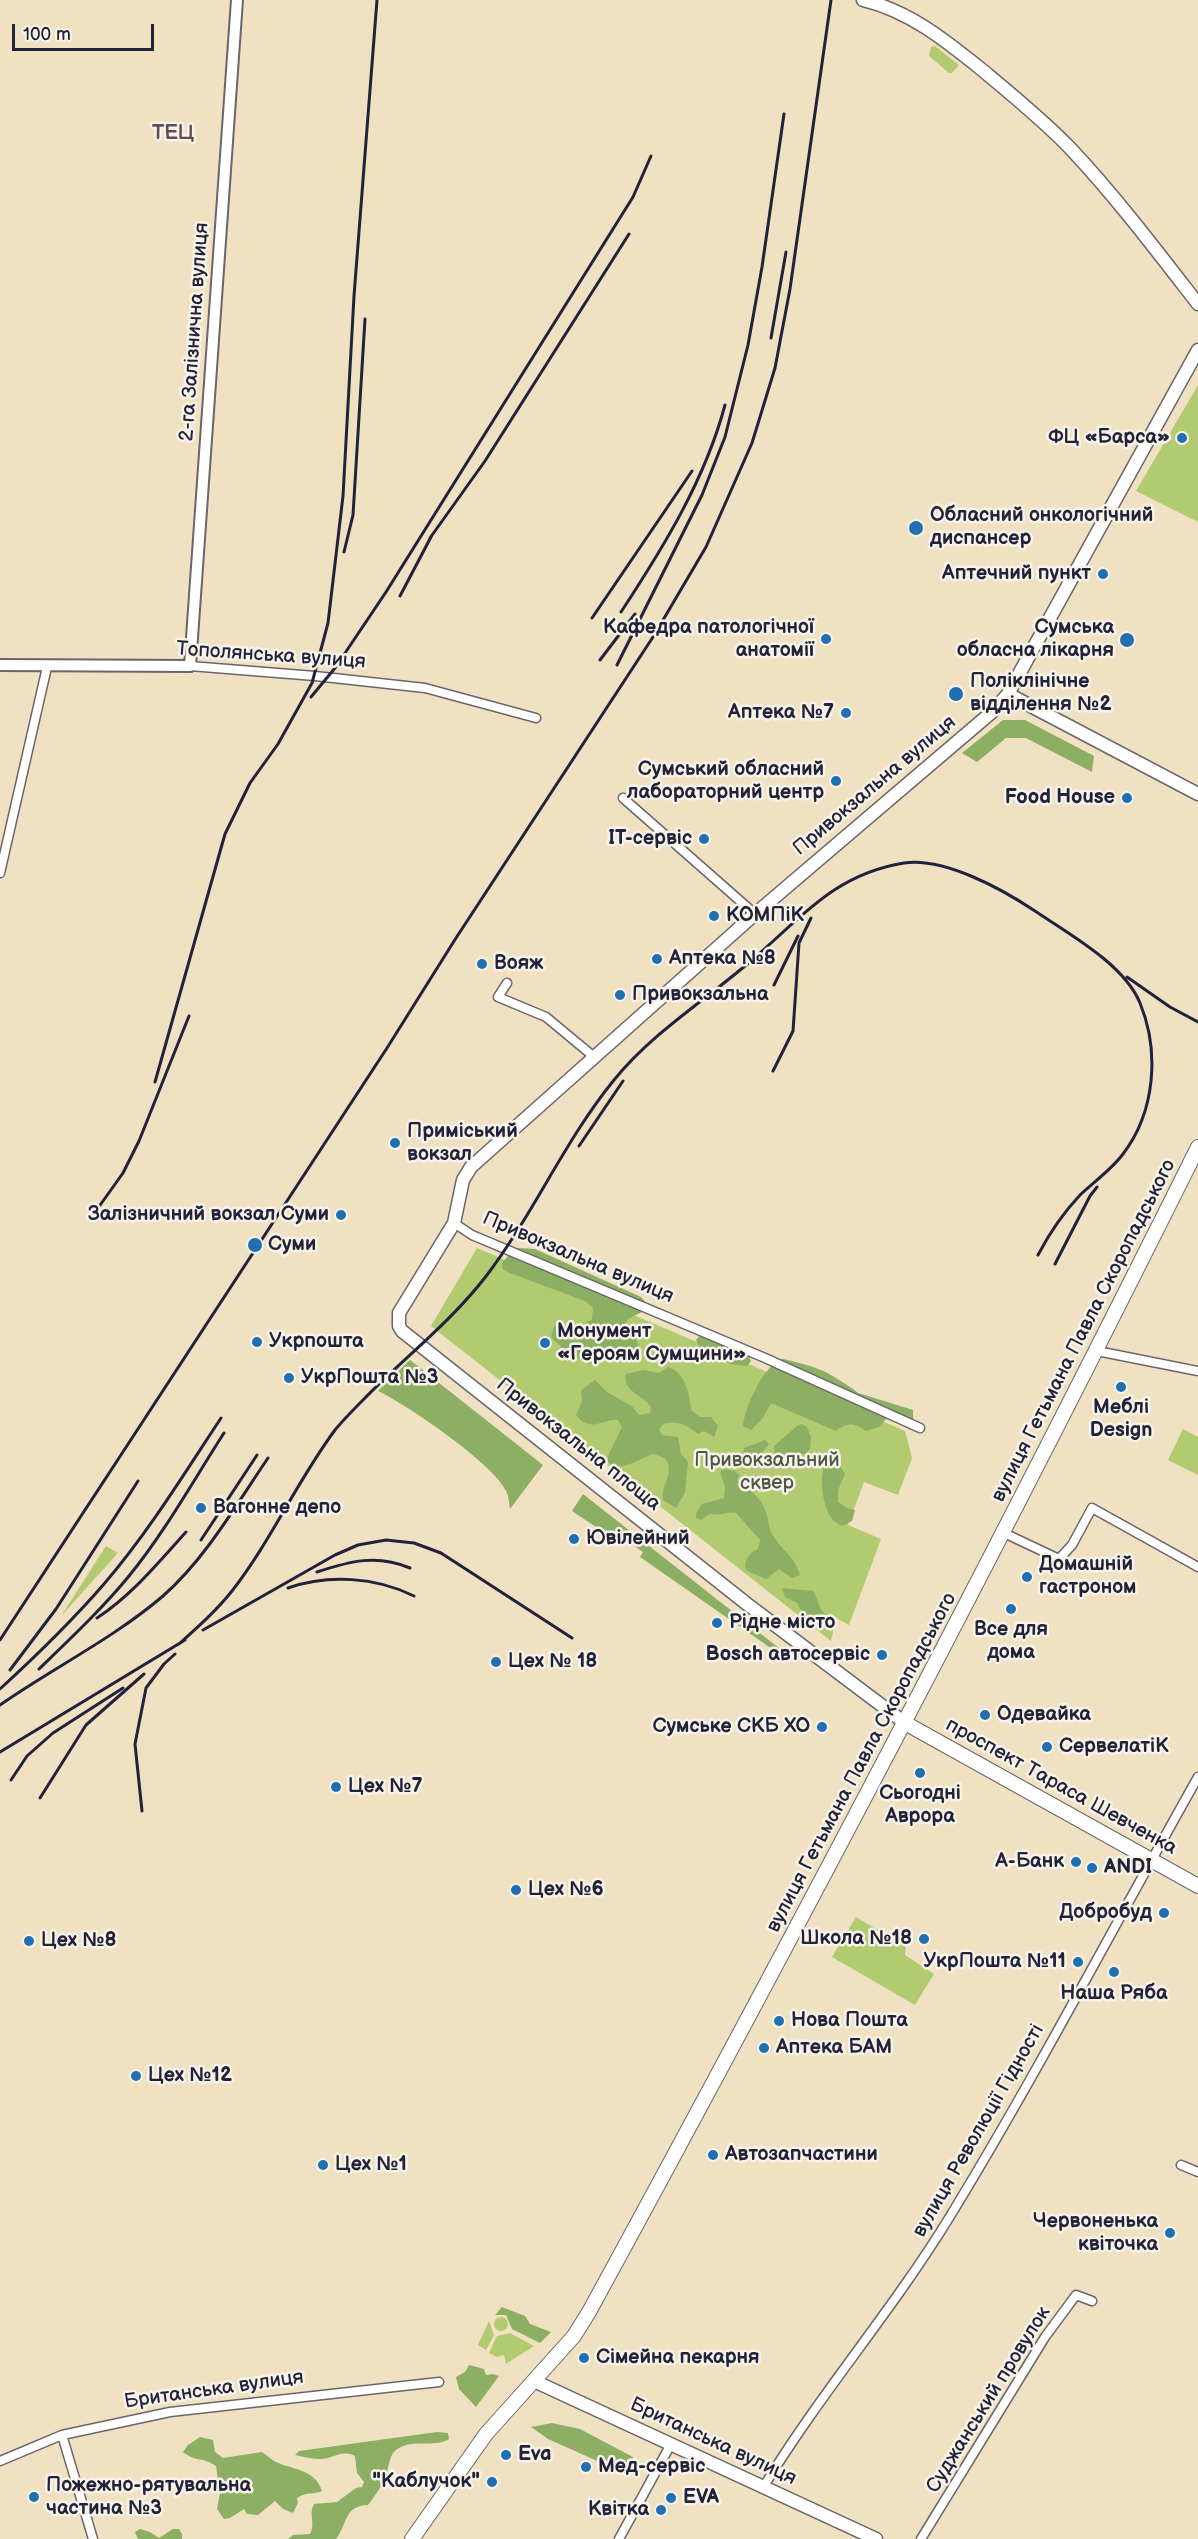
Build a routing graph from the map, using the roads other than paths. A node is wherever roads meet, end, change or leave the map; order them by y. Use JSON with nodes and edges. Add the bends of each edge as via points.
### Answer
{"nodes":[{"id":1,"x":237,"y":0,"type":"edge"},
{"id":2,"x":863,"y":0,"type":"edge"},
{"id":3,"x":891,"y":4,"type":"edge"},
{"id":4,"x":1198,"y":304,"type":"edge"},
{"id":5,"x":1198,"y":350,"type":"edge"},
{"id":6,"x":0,"y":665,"type":"edge"},
{"id":7,"x":190,"y":666,"type":"junction"},
{"id":8,"x":47,"y":667,"type":"junction"},
{"id":9,"x":1008,"y":694,"type":"junction"},
{"id":10,"x":536,"y":718,"type":"dead end"},
{"id":11,"x":1198,"y":794,"type":"edge"},
{"id":12,"x":623,"y":798,"type":"dead end"},
{"id":13,"x":0,"y":873,"type":"edge"},
{"id":14,"x":755,"y":914,"type":"junction"},
{"id":15,"x":507,"y":983,"type":"dead end"},
{"id":16,"x":593,"y":1056,"type":"junction"},
{"id":17,"x":1198,"y":1147,"type":"edge"},
{"id":18,"x":471,"y":1167,"type":"joint"},
{"id":19,"x":454,"y":1223,"type":"junction"},
{"id":20,"x":1097,"y":1351,"type":"junction"},
{"id":21,"x":1198,"y":1371,"type":"edge"},
{"id":22,"x":920,"y":1428,"type":"dead end"},
{"id":23,"x":1004,"y":1533,"type":"junction"},
{"id":24,"x":1198,"y":1567,"type":"edge"},
{"id":25,"x":905,"y":1723,"type":"junction"},
{"id":26,"x":1198,"y":1777,"type":"edge"},
{"id":27,"x":1151,"y":1859,"type":"junction"},
{"id":28,"x":1198,"y":1886,"type":"edge"},
{"id":29,"x":1181,"y":2165,"type":"dead end"},
{"id":30,"x":1198,"y":2172,"type":"edge"},
{"id":31,"x":1092,"y":2301,"type":"dead end"},
{"id":32,"x":534,"y":2381,"type":"junction"},
{"id":33,"x":439,"y":2382,"type":"dead end"},
{"id":34,"x":62,"y":2435,"type":"junction"},
{"id":35,"x":671,"y":2444,"type":"junction"},
{"id":36,"x":0,"y":2461,"type":"edge"},
{"id":37,"x":764,"y":2486,"type":"junction"},
{"id":38,"x":93,"y":2539,"type":"edge"},
{"id":39,"x":412,"y":2539,"type":"edge"},
{"id":40,"x":620,"y":2539,"type":"edge"},
{"id":41,"x":876,"y":2539,"type":"edge"},
{"id":42,"x":921,"y":2539,"type":"edge"}],
"edges":[{"from":1,"to":7,"type":"street","name":"2-га Залізнична вулиця"},
{"from":2,"to":3,"type":"main road"},
{"from":3,"to":4,"type":"main road","via":[[948,42],[1067,146]]},
{"from":5,"to":9,"type":"main road","name":"Привокзальна вулиця"},
{"from":6,"to":8,"type":"street","name":"Тополянська вулиця"},
{"from":7,"to":8,"type":"street","name":"Тополянська вулиця"},
{"from":7,"to":10,"type":"street","name":"Тополянська вулиця","via":[[425,688]]},
{"from":8,"to":13,"type":"street"},
{"from":9,"to":11,"type":"main road"},
{"from":9,"to":14,"type":"main road","name":"Привокзальна вулиця","via":[[992,712]]},
{"from":12,"to":14,"type":"street"},
{"from":14,"to":16,"type":"main road","name":"Привокзальна вулиця"},
{"from":15,"to":16,"type":"street","via":[[498,997],[546,1017]]},
{"from":16,"to":18,"type":"main road","name":"Привокзальна вулиця"},
{"from":17,"to":20,"type":"main road","name":"вулиця Гетьмана Павла Скоропадського"},
{"from":18,"to":19,"type":"main road","name":"Привокзальна площа","via":[[463,1180]]},
{"from":19,"to":22,"type":"street","name":"Привокзальна вулиця","via":[[472,1235]]},
{"from":19,"to":25,"type":"main road","name":"Привокзальна площа","via":[[399,1313],[402,1331],[747,1604]]},
{"from":20,"to":21,"type":"street"},
{"from":20,"to":23,"type":"main road","name":"вулиця Гетьмана Павла Скоропадського"},
{"from":23,"to":24,"type":"street","via":[[1059,1559],[1072,1545],[1092,1508]]},
{"from":23,"to":25,"type":"main road","name":"вулиця Гетьмана Павла Скоропадського"},
{"from":25,"to":27,"type":"main road","name":"проспект Тараса Шевченка"},
{"from":25,"to":32,"type":"main road","name":"вулиця Гетьмана Павла Скоропадського","via":[[589,2312],[574,2336]]},
{"from":26,"to":27,"type":"street","name":"вулиця Революції Гідності"},
{"from":27,"to":28,"type":"main road","name":"проспект Тараса Шевченка"},
{"from":27,"to":37,"type":"street","name":"вулиця Революції Гідності","via":[[949,2218]]},
{"from":29,"to":30,"type":"street"},
{"from":31,"to":42,"type":"street","name":"Суджанський провулок","via":[[1076,2295],[1045,2337]]},
{"from":32,"to":35,"type":"main road","name":"Британська вулиця"},
{"from":32,"to":39,"type":"main road","name":"вулиця Гетьмана Павла Скоропадського","via":[[486,2434]]},
{"from":33,"to":34,"type":"street","name":"Британська вулиця","via":[[170,2412]]},
{"from":34,"to":36,"type":"street","name":"Британська вулиця"},
{"from":34,"to":38,"type":"street"},
{"from":35,"to":37,"type":"main road","name":"Британська вулиця"},
{"from":35,"to":40,"type":"street"},
{"from":37,"to":41,"type":"main road","name":"Британська вулиця"}]}
